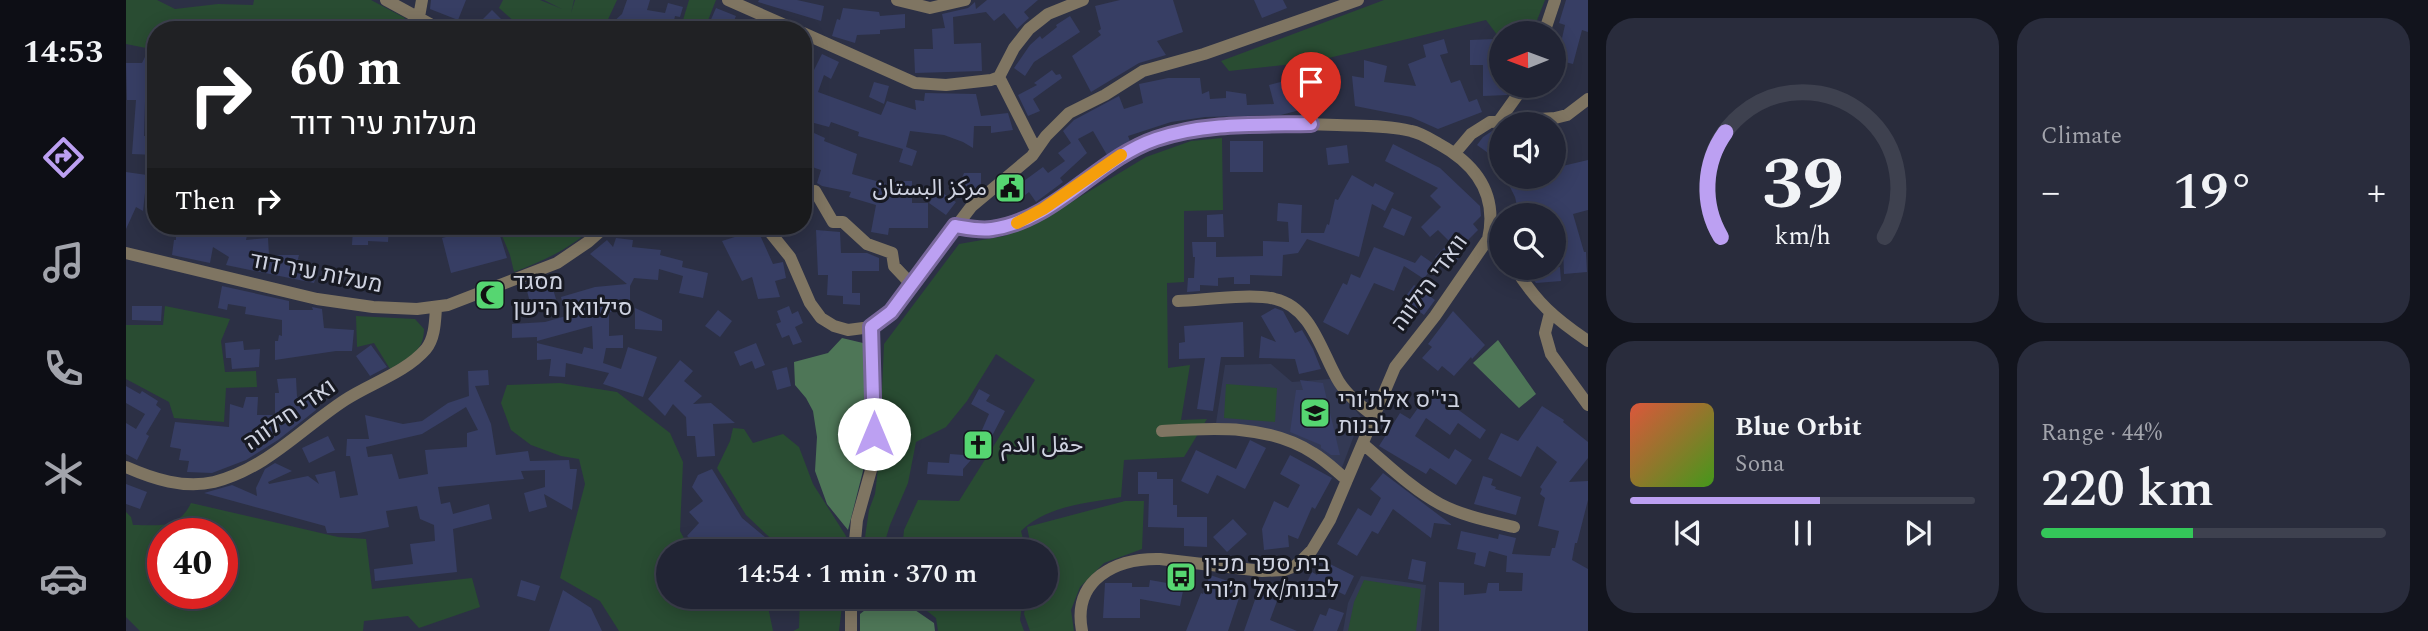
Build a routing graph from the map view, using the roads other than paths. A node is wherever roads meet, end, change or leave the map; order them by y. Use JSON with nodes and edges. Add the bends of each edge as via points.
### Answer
{"nodes":[{"id":1,"x":386,"y":0,"type":"edge"},
{"id":2,"x":422,"y":0,"type":"edge"},
{"id":3,"x":728,"y":0,"type":"edge"},
{"id":4,"x":897,"y":0,"type":"edge"},
{"id":5,"x":965,"y":0,"type":"edge"},
{"id":6,"x":1083,"y":0,"type":"edge"},
{"id":7,"x":1358,"y":0,"type":"edge"},
{"id":8,"x":1555,"y":0,"type":"edge"},
{"id":9,"x":419,"y":17,"type":"junction"},
{"id":10,"x":426,"y":21,"type":"edge"},
{"id":11,"x":776,"y":21,"type":"edge"},
{"id":12,"x":1548,"y":21,"type":"edge"},
{"id":13,"x":812,"y":37,"type":"edge"},
{"id":14,"x":999,"y":77,"type":"junction"},
{"id":15,"x":1588,"y":99,"type":"edge"},
{"id":16,"x":1566,"y":115,"type":"edge"},
{"id":17,"x":1489,"y":123,"type":"edge"},
{"id":18,"x":1036,"y":150,"type":"junction"},
{"id":19,"x":1455,"y":153,"type":"junction"},
{"id":20,"x":815,"y":191,"type":"dead end"},
{"id":21,"x":1489,"y":214,"type":"edge"},
{"id":22,"x":955,"y":226,"type":"junction"},
{"id":23,"x":1489,"y":234,"type":"edge"},
{"id":24,"x":596,"y":235,"type":"edge"},
{"id":25,"x":772,"y":235,"type":"edge"},
{"id":26,"x":126,"y":253,"type":"edge"},
{"id":27,"x":1522,"y":280,"type":"edge"},
{"id":28,"x":912,"y":285,"type":"junction"},
{"id":29,"x":1178,"y":301,"type":"dead end"},
{"id":30,"x":436,"y":308,"type":"junction"},
{"id":31,"x":1550,"y":313,"type":"junction"},
{"id":32,"x":871,"y":327,"type":"junction"},
{"id":33,"x":1588,"y":341,"type":"edge"},
{"id":34,"x":1588,"y":405,"type":"edge"},
{"id":35,"x":1374,"y":416,"type":"junction"},
{"id":36,"x":1163,"y":431,"type":"dead end"},
{"id":37,"x":1363,"y":443,"type":"junction"},
{"id":38,"x":126,"y":467,"type":"edge"},
{"id":39,"x":1348,"y":480,"type":"junction"},
{"id":40,"x":1514,"y":527,"type":"dead end"},
{"id":41,"x":855,"y":539,"type":"edge"},
{"id":42,"x":851,"y":609,"type":"edge"},
{"id":43,"x":851,"y":631,"type":"edge"},
{"id":44,"x":1082,"y":631,"type":"edge"}],
"edges":[{"from":1,"to":9,"type":"street"},
{"from":2,"to":9,"type":"street"},
{"from":3,"to":11,"type":"street"},
{"from":4,"to":5,"type":"street","via":[[930,8]]},
{"from":6,"to":14,"type":"street","via":[[1048,14],[1029,29]]},
{"from":7,"to":18,"type":"street","via":[[1143,71],[1069,113]]},
{"from":8,"to":12,"type":"street"},
{"from":9,"to":10,"type":"street"},
{"from":13,"to":14,"type":"street","via":[[915,83],[946,85]]},
{"from":14,"to":18,"type":"street"},
{"from":15,"to":16,"type":"street"},
{"from":17,"to":19,"type":"street"},
{"from":18,"to":22,"type":"street"},
{"from":19,"to":21,"type":"street","name":"וואדי הילווה","via":[[1485,187]]},
{"from":19,"to":22,"type":"street","name":"וואדי הילווה","via":[[1412,131],[1374,126],[1311,124],[1178,132],[1135,147],[1021,221],[989,229]]},
{"from":20,"to":28,"type":"street","via":[[833,222],[843,222],[867,244],[892,253],[894,266]]},
{"from":22,"to":28,"type":"street"},
{"from":23,"to":35,"type":"street","name":"וואדי הילווה","via":[[1480,253],[1395,367]]},
{"from":24,"to":30,"type":"street","name":"מעלות עיר דוד","via":[[557,263]]},
{"from":25,"to":32,"type":"street","via":[[790,257],[821,318],[848,330]]},
{"from":26,"to":30,"type":"street","name":"מעלות עיר דוד","via":[[317,299],[373,307]]},
{"from":27,"to":31,"type":"street"},
{"from":28,"to":32,"type":"street","via":[[891,312]]},
{"from":29,"to":35,"type":"street","via":[[1273,298],[1286,302],[1314,332],[1339,382]]},
{"from":30,"to":38,"type":"street","name":"ואדי חילווה","via":[[431,342],[418,356],[346,399],[251,468],[200,485],[179,484]]},
{"from":31,"to":33,"type":"street"},
{"from":31,"to":34,"type":"street","via":[[1545,333],[1550,354]]},
{"from":32,"to":41,"type":"street","via":[[873,451]]},
{"from":35,"to":37,"type":"street","name":"וואדי הילווה"},
{"from":36,"to":39,"type":"street","via":[[1215,428],[1269,435],[1312,452]]},
{"from":37,"to":39,"type":"street","name":"וואדי הילווה"},
{"from":37,"to":40,"type":"street","via":[[1440,504]]},
{"from":39,"to":44,"type":"street","name":"וואדי הילווה","via":[[1312,550],[1295,566],[1262,571],[1171,560],[1120,563],[1099,576],[1086,593]]},
{"from":42,"to":43,"type":"street"}]}
